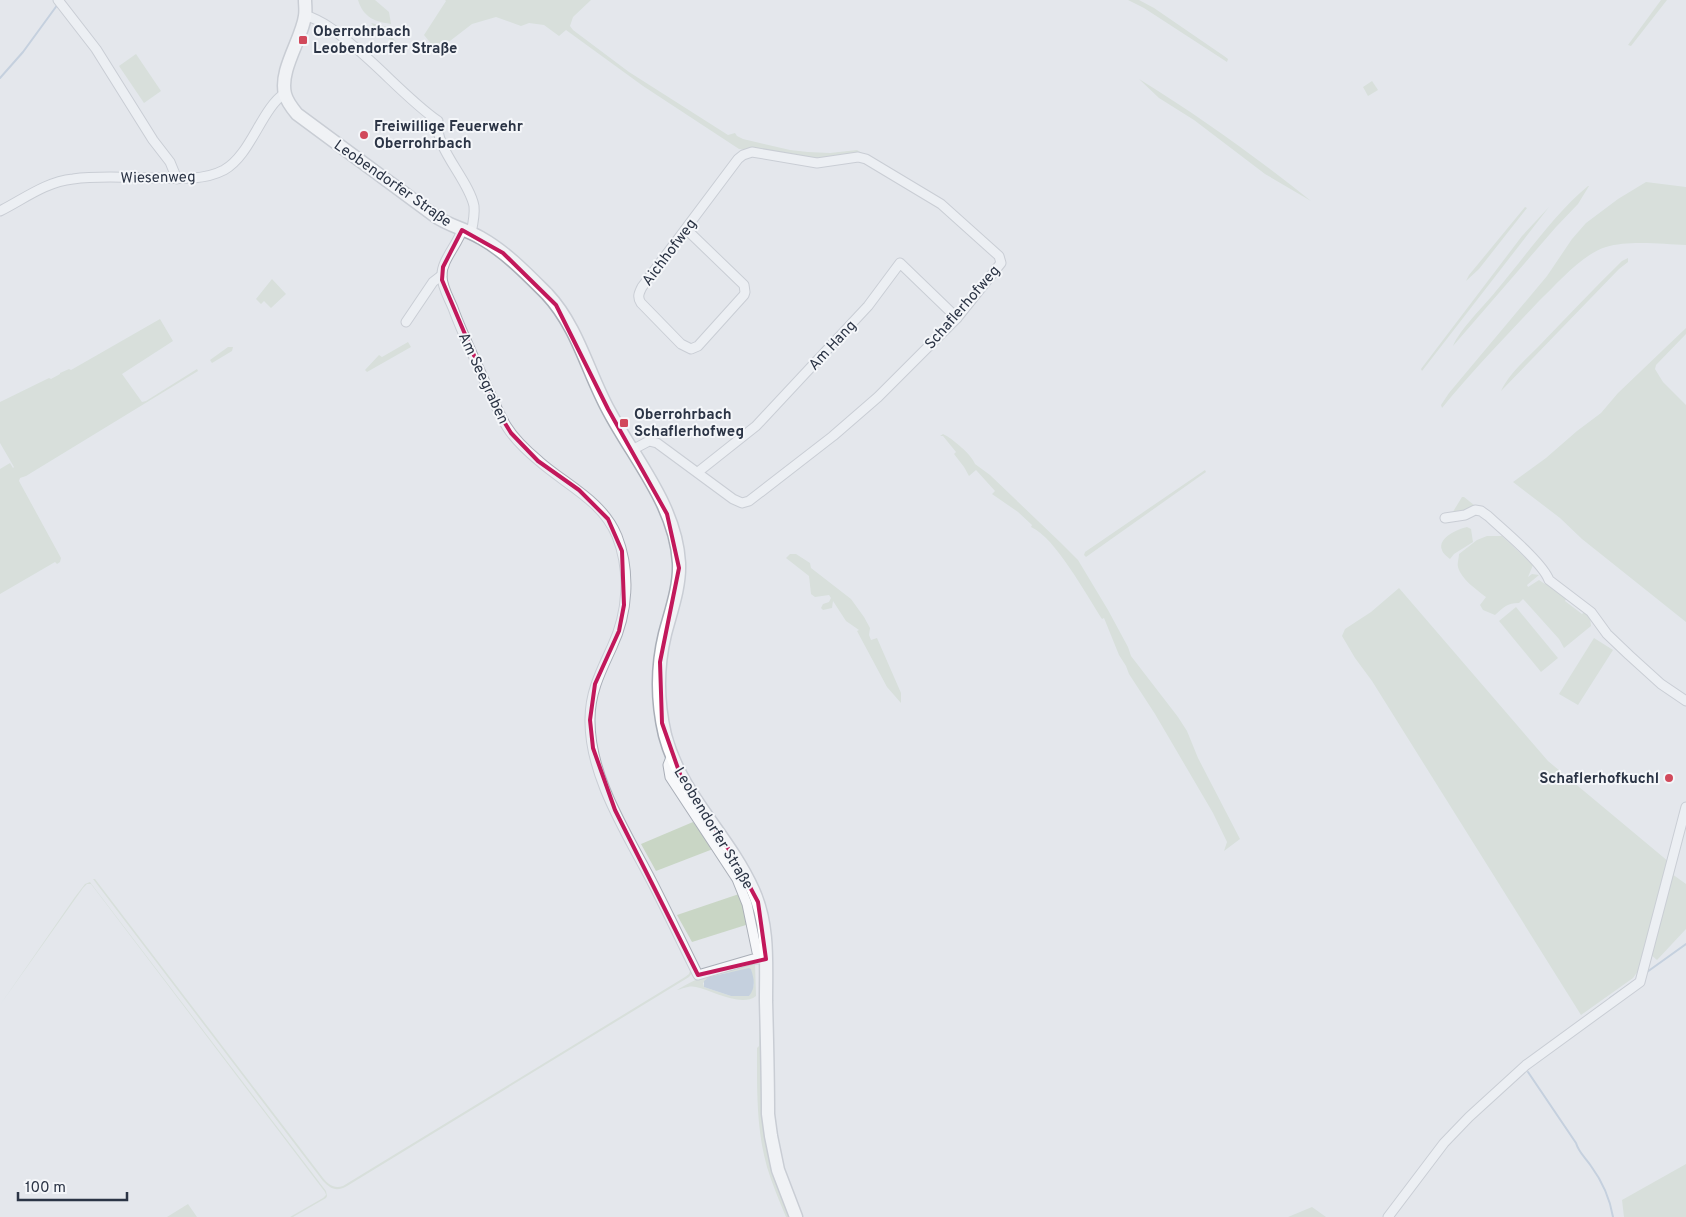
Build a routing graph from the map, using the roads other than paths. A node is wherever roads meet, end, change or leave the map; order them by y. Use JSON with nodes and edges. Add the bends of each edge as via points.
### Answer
{"nodes":[{"id":1,"x":305,"y":0,"type":"edge"},
{"id":2,"x":60,"y":3,"type":"edge"},
{"id":3,"x":305,"y":15,"type":"junction"},
{"id":4,"x":285,"y":93,"type":"junction"},
{"id":5,"x":743,"y":154,"type":"joint"},
{"id":6,"x":177,"y":179,"type":"junction"},
{"id":7,"x":0,"y":211,"type":"edge"},
{"id":8,"x":686,"y":229,"type":"junction"},
{"id":9,"x":467,"y":231,"type":"junction"},
{"id":10,"x":442,"y":276,"type":"junction"},
{"id":11,"x":956,"y":318,"type":"junction"},
{"id":12,"x":406,"y":322,"type":"dead end"},
{"id":13,"x":632,"y":450,"type":"junction"},
{"id":14,"x":698,"y":472,"type":"junction"},
{"id":15,"x":1445,"y":518,"type":"dead end"},
{"id":16,"x":1686,"y":701,"type":"edge"},
{"id":17,"x":1686,"y":807,"type":"edge"},
{"id":18,"x":766,"y":959,"type":"junction"},
{"id":19,"x":796,"y":1217,"type":"edge"},
{"id":20,"x":1388,"y":1217,"type":"edge"}],
"edges":[{"from":1,"to":3,"type":"main road"},
{"from":2,"to":6,"type":"street","via":[[96,49],[170,162]]},
{"from":3,"to":4,"type":"main road","via":[[287,72]]},
{"from":3,"to":9,"type":"street","via":[[338,33],[438,121],[438,134],[472,200],[474,217]]},
{"from":4,"to":6,"type":"street","name":"Wiesenweg","via":[[226,169],[207,176]]},
{"from":4,"to":9,"type":"main road","name":"Leobendorfer Straße","via":[[297,114],[435,216]]},
{"from":5,"to":8,"type":"street","name":"Aichhofweg"},
{"from":5,"to":11,"type":"street","name":"Schaflerhofweg","via":[[758,153],[817,163],[861,158],[947,209],[1002,260]]},
{"from":6,"to":7,"type":"street","name":"Wiesenweg","via":[[71,179],[37,190]]},
{"from":8,"to":8,"type":"street","name":"Aichhofweg","via":[[638,296],[681,344],[691,349],[698,346],[744,295],[746,288]]},
{"from":9,"to":10,"type":"street","via":[[443,266]]},
{"from":9,"to":13,"type":"main road","name":"Leobendorfer Straße","via":[[508,257],[556,306],[573,332],[608,409]]},
{"from":10,"to":12,"type":"street","via":[[433,282]]},
{"from":10,"to":18,"type":"street","name":"Am Seegraben","via":[[457,320],[508,428],[538,461],[579,490],[608,519],[622,551],[626,586],[622,618],[595,684],[590,720],[600,775],[615,810],[698,974],[753,959]]},
{"from":11,"to":14,"type":"street","name":"Schaflerhofweg","via":[[878,397],[752,499],[742,503],[733,499]]},
{"from":11,"to":14,"type":"street","name":"Am Hang","via":[[900,263],[868,306],[756,426]]},
{"from":13,"to":14,"type":"street","via":[[647,442],[655,442]]},
{"from":13,"to":18,"type":"main road","name":"Leobendorfer Straße","via":[[667,514],[678,553],[678,581],[659,672],[661,717],[685,785],[754,893],[764,930]]},
{"from":15,"to":16,"type":"street","via":[[1482,511],[1529,554],[1549,580],[1592,612],[1607,634],[1661,684]]},
{"from":17,"to":20,"type":"street","via":[[1640,982],[1526,1065],[1469,1117]]},
{"from":18,"to":19,"type":"main road","name":"Leobendorfer Straße","via":[[768,1114],[778,1170]]}]}
